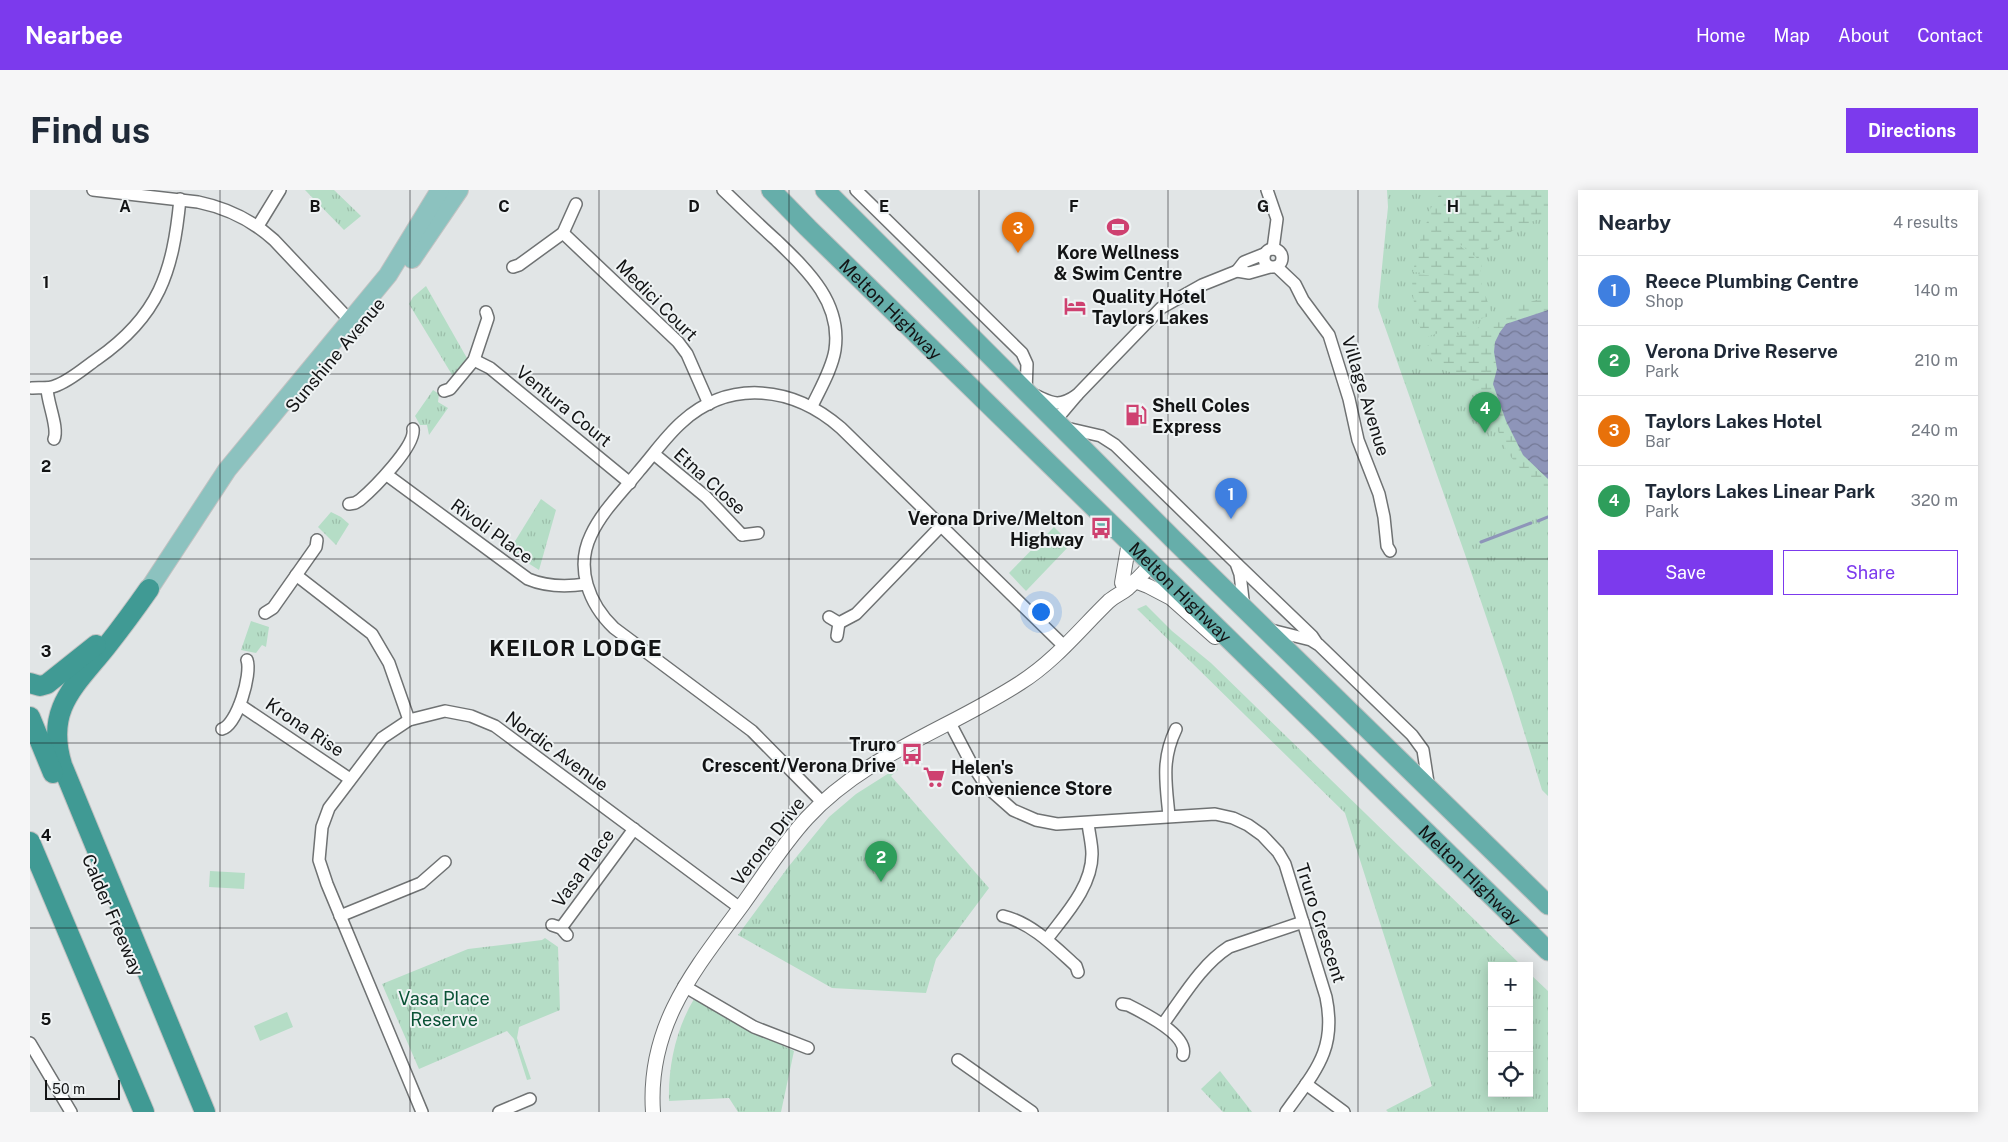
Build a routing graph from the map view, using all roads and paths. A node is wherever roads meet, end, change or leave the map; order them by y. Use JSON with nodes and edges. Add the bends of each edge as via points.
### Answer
{"nodes":[{"id":1,"x":93,"y":190,"type":"edge"},
{"id":2,"x":280,"y":190,"type":"edge"},
{"id":3,"x":440,"y":190,"type":"edge"},
{"id":4,"x":459,"y":190,"type":"edge"},
{"id":5,"x":723,"y":190,"type":"edge"},
{"id":6,"x":771,"y":190,"type":"edge"},
{"id":7,"x":825,"y":190,"type":"edge"},
{"id":8,"x":856,"y":190,"type":"edge"},
{"id":9,"x":1267,"y":190,"type":"edge"},
{"id":10,"x":180,"y":199,"type":"junction"},
{"id":11,"x":576,"y":204,"type":"dead end"},
{"id":12,"x":258,"y":226,"type":"junction"},
{"id":13,"x":563,"y":233,"type":"junction"},
{"id":14,"x":1268,"y":252,"type":"junction"},
{"id":15,"x":1273,"y":267,"type":"junction"},
{"id":16,"x":513,"y":268,"type":"dead end"},
{"id":17,"x":1237,"y":271,"type":"junction"},
{"id":18,"x":486,"y":312,"type":"dead end"},
{"id":19,"x":354,"y":325,"type":"junction"},
{"id":20,"x":474,"y":360,"type":"junction"},
{"id":21,"x":32,"y":388,"type":"dead end"},
{"id":22,"x":47,"y":388,"type":"junction"},
{"id":23,"x":444,"y":391,"type":"dead end"},
{"id":24,"x":1026,"y":392,"type":"junction"},
{"id":25,"x":1077,"y":395,"type":"junction"},
{"id":26,"x":709,"y":404,"type":"junction"},
{"id":27,"x":812,"y":406,"type":"junction"},
{"id":28,"x":1058,"y":424,"type":"junction"},
{"id":29,"x":413,"y":429,"type":"dead end"},
{"id":30,"x":54,"y":439,"type":"dead end"},
{"id":31,"x":654,"y":454,"type":"junction"},
{"id":32,"x":387,"y":475,"type":"junction"},
{"id":33,"x":630,"y":483,"type":"junction"},
{"id":34,"x":348,"y":504,"type":"dead end"},
{"id":35,"x":941,"y":526,"type":"junction"},
{"id":36,"x":758,"y":533,"type":"dead end"},
{"id":37,"x":1172,"y":539,"type":"junction"},
{"id":38,"x":318,"y":540,"type":"dead end"},
{"id":39,"x":1129,"y":542,"type":"junction"},
{"id":40,"x":1390,"y":550,"type":"dead end"},
{"id":41,"x":1149,"y":561,"type":"junction"},
{"id":42,"x":1236,"y":563,"type":"junction"},
{"id":43,"x":296,"y":575,"type":"junction"},
{"id":44,"x":1128,"y":582,"type":"junction"},
{"id":45,"x":586,"y":584,"type":"junction"},
{"id":46,"x":149,"y":589,"type":"junction"},
{"id":47,"x":1244,"y":609,"type":"junction"},
{"id":48,"x":265,"y":613,"type":"dead end"},
{"id":49,"x":1264,"y":629,"type":"junction"},
{"id":50,"x":837,"y":636,"type":"dead end"},
{"id":51,"x":1316,"y":642,"type":"junction"},
{"id":52,"x":1065,"y":647,"type":"junction"},
{"id":53,"x":1238,"y":648,"type":"junction"},
{"id":54,"x":246,"y":660,"type":"dead end"},
{"id":55,"x":30,"y":683,"type":"edge"},
{"id":56,"x":240,"y":705,"type":"junction"},
{"id":57,"x":30,"y":717,"type":"edge"},
{"id":58,"x":409,"y":720,"type":"junction"},
{"id":59,"x":950,"y":723,"type":"junction"},
{"id":60,"x":222,"y":729,"type":"dead end"},
{"id":61,"x":1176,"y":729,"type":"dead end"},
{"id":62,"x":350,"y":779,"type":"junction"},
{"id":63,"x":1429,"y":789,"type":"junction"},
{"id":64,"x":822,"y":802,"type":"junction"},
{"id":65,"x":1169,"y":816,"type":"junction"},
{"id":66,"x":1088,"y":823,"type":"junction"},
{"id":67,"x":634,"y":829,"type":"junction"},
{"id":68,"x":30,"y":842,"type":"edge"},
{"id":69,"x":445,"y":862,"type":"dead end"},
{"id":70,"x":1548,"y":905,"type":"edge"},
{"id":71,"x":740,"y":908,"type":"junction"},
{"id":72,"x":340,"y":916,"type":"junction"},
{"id":73,"x":1003,"y":916,"type":"dead end"},
{"id":74,"x":1303,"y":922,"type":"junction"},
{"id":75,"x":560,"y":929,"type":"dead end"},
{"id":76,"x":1047,"y":939,"type":"junction"},
{"id":77,"x":1548,"y":951,"type":"edge"},
{"id":78,"x":1078,"y":972,"type":"dead end"},
{"id":79,"x":684,"y":986,"type":"junction"},
{"id":80,"x":1122,"y":1004,"type":"dead end"},
{"id":81,"x":1163,"y":1024,"type":"junction"},
{"id":82,"x":30,"y":1043,"type":"edge"},
{"id":83,"x":808,"y":1048,"type":"dead end"},
{"id":84,"x":1183,"y":1055,"type":"dead end"},
{"id":85,"x":958,"y":1060,"type":"dead end"},
{"id":86,"x":1306,"y":1084,"type":"junction"},
{"id":87,"x":530,"y":1099,"type":"dead end"},
{"id":88,"x":71,"y":1112,"type":"edge"},
{"id":89,"x":144,"y":1112,"type":"edge"},
{"id":90,"x":196,"y":1112,"type":"edge"},
{"id":91,"x":205,"y":1112,"type":"edge"},
{"id":92,"x":422,"y":1112,"type":"edge"},
{"id":93,"x":500,"y":1112,"type":"edge"},
{"id":94,"x":653,"y":1112,"type":"edge"},
{"id":95,"x":1032,"y":1112,"type":"edge"},
{"id":96,"x":1286,"y":1112,"type":"edge"},
{"id":97,"x":1344,"y":1112,"type":"edge"}],
"edges":[{"from":1,"to":10,"type":"street"},
{"from":2,"to":12,"type":"street"},
{"from":3,"to":19,"type":"main road","name":"Sunshine Avenue"},
{"from":4,"to":19,"type":"main road","name":"Sunshine Avenue","via":[[397,282]]},
{"from":5,"to":27,"type":"street","via":[[803,267],[828,300],[834,326],[834,350]]},
{"from":6,"to":39,"type":"highway","name":"Melton Highway"},
{"from":7,"to":24,"type":"highway","name":"Melton Highway"},
{"from":8,"to":24,"type":"street","via":[[1022,353],[1027,364]]},
{"from":9,"to":14,"type":"street","via":[[1276,220]]},
{"from":10,"to":12,"type":"street","via":[[214,205]]},
{"from":10,"to":22,"type":"street","via":[[168,272],[144,316],[113,347],[62,382]]},
{"from":11,"to":13,"type":"street"},
{"from":12,"to":19,"type":"street"},
{"from":13,"to":16,"type":"street"},
{"from":13,"to":26,"type":"street","name":"Medici Court","via":[[678,342],[687,354]]},
{"from":14,"to":15,"type":"street","via":[[1265,263]]},
{"from":14,"to":15,"type":"street","via":[[1278,250],[1283,258]]},
{"from":14,"to":17,"type":"street","via":[[1244,262]]},
{"from":15,"to":17,"type":"street","via":[[1249,273]]},
{"from":15,"to":40,"type":"street","name":"Village Avenue","via":[[1295,284],[1329,335],[1358,440],[1379,494]]},
{"from":17,"to":25,"type":"street","via":[[1195,288],[1161,308]]},
{"from":18,"to":20,"type":"street","via":[[488,318]]},
{"from":19,"to":46,"type":"main road","name":"Sunshine Avenue","via":[[266,421],[227,470]]},
{"from":20,"to":23,"type":"street","via":[[450,389]]},
{"from":20,"to":33,"type":"street","name":"Ventura Court","via":[[490,368]]},
{"from":21,"to":22,"type":"street"},
{"from":22,"to":30,"type":"street","via":[[56,432]]},
{"from":24,"to":25,"type":"street","via":[[1059,404]]},
{"from":24,"to":28,"type":"highway","name":"Melton Highway"},
{"from":25,"to":28,"type":"street"},
{"from":26,"to":27,"type":"street","via":[[727,397],[756,393],[785,396]]},
{"from":26,"to":31,"type":"street","via":[[682,422]]},
{"from":27,"to":35,"type":"street","via":[[841,428]]},
{"from":28,"to":37,"type":"highway","name":"Melton Highway"},
{"from":28,"to":42,"type":"street","via":[[1101,436],[1115,445]]},
{"from":29,"to":32,"type":"street","via":[[412,438]]},
{"from":31,"to":33,"type":"street"},
{"from":31,"to":36,"type":"street","name":"Etna Close","via":[[706,498],[740,540]]},
{"from":32,"to":34,"type":"street","via":[[360,500]]},
{"from":32,"to":45,"type":"street","name":"Rivoli Place","via":[[528,579],[556,586]]},
{"from":33,"to":45,"type":"street","via":[[590,536],[585,561]]},
{"from":35,"to":50,"type":"street","via":[[856,614],[834,620]]},
{"from":35,"to":52,"type":"street"},
{"from":37,"to":41,"type":"highway"},
{"from":37,"to":47,"type":"highway","name":"Melton Highway"},
{"from":38,"to":43,"type":"street"},
{"from":39,"to":41,"type":"highway","name":"Melton Highway"},
{"from":39,"to":44,"type":"street"},
{"from":41,"to":44,"type":"street","name":"Verona Drive"},
{"from":41,"to":53,"type":"highway","name":"Melton Highway"},
{"from":42,"to":47,"type":"street"},
{"from":42,"to":51,"type":"street"},
{"from":43,"to":48,"type":"street","via":[[273,608]]},
{"from":43,"to":58,"type":"street","via":[[372,634],[389,663]]},
{"from":44,"to":52,"type":"street","name":"Verona Drive"},
{"from":44,"to":53,"type":"street","via":[[1148,586],[1171,598],[1212,634]]},
{"from":45,"to":64,"type":"street","via":[[597,608],[614,628],[752,731]]},
{"from":46,"to":55,"type":"highway","via":[[98,643],[68,668],[44,685]]},
{"from":46,"to":91,"type":"highway","via":[[64,701],[56,742],[62,764]]},
{"from":47,"to":49,"type":"highway","name":"Melton Highway"},
{"from":49,"to":51,"type":"street"},
{"from":49,"to":63,"type":"highway","name":"Melton Highway"},
{"from":51,"to":63,"type":"street","via":[[1419,743],[1425,757]]},
{"from":52,"to":59,"type":"street","name":"Verona Drive","via":[[1020,683]]},
{"from":53,"to":77,"type":"highway","name":"Melton Highway"},
{"from":54,"to":56,"type":"street","name":"Krona Rise","via":[[248,670]]},
{"from":56,"to":60,"type":"street","name":"Krona Rise"},
{"from":56,"to":62,"type":"street","name":"Krona Rise"},
{"from":57,"to":90,"type":"highway","name":"Calder Freeway"},
{"from":58,"to":62,"type":"street","name":"Nordic Avenue","via":[[382,738]]},
{"from":58,"to":67,"type":"street","name":"Nordic Avenue","via":[[445,711],[471,716],[495,726]]},
{"from":59,"to":64,"type":"street","name":"Verona Drive","via":[[862,771]]},
{"from":59,"to":66,"type":"street","name":"Truro Crescent","via":[[976,772],[1007,806],[1044,822]]},
{"from":61,"to":65,"type":"street","via":[[1166,757]]},
{"from":62,"to":72,"type":"street","name":"Nordic Avenue","via":[[329,808],[320,839],[319,860]]},
{"from":63,"to":70,"type":"highway","name":"Melton Highway"},
{"from":64,"to":71,"type":"street","name":"Verona Drive"},
{"from":65,"to":66,"type":"street","name":"Truro Crescent"},
{"from":65,"to":74,"type":"street","name":"Truro Crescent","via":[[1223,816],[1254,829],[1272,844],[1281,858]]},
{"from":66,"to":76,"type":"street","via":[[1092,855],[1088,878]]},
{"from":67,"to":71,"type":"street","name":"Nordic Avenue"},
{"from":67,"to":75,"type":"street","name":"Vasa Place"},
{"from":68,"to":89,"type":"highway"},
{"from":69,"to":72,"type":"street","via":[[421,882]]},
{"from":71,"to":79,"type":"street","name":"Verona Drive"},
{"from":72,"to":92,"type":"street","name":"Nordic Avenue"},
{"from":73,"to":76,"type":"street"},
{"from":74,"to":81,"type":"street","via":[[1223,952],[1205,968]]},
{"from":74,"to":86,"type":"street","name":"Truro Crescent","via":[[1326,996],[1330,1025],[1324,1055]]},
{"from":76,"to":78,"type":"street","via":[[1076,966]]},
{"from":79,"to":83,"type":"street","via":[[754,1027]]},
{"from":79,"to":94,"type":"street","name":"Verona Drive","via":[[667,1021],[658,1050]]},
{"from":80,"to":81,"type":"street"},
{"from":81,"to":84,"type":"street","via":[[1182,1046]]},
{"from":82,"to":88,"type":"street"},
{"from":85,"to":95,"type":"street"},
{"from":86,"to":96,"type":"street","name":"Truro Crescent"},
{"from":86,"to":97,"type":"street"},
{"from":87,"to":93,"type":"street"}]}
